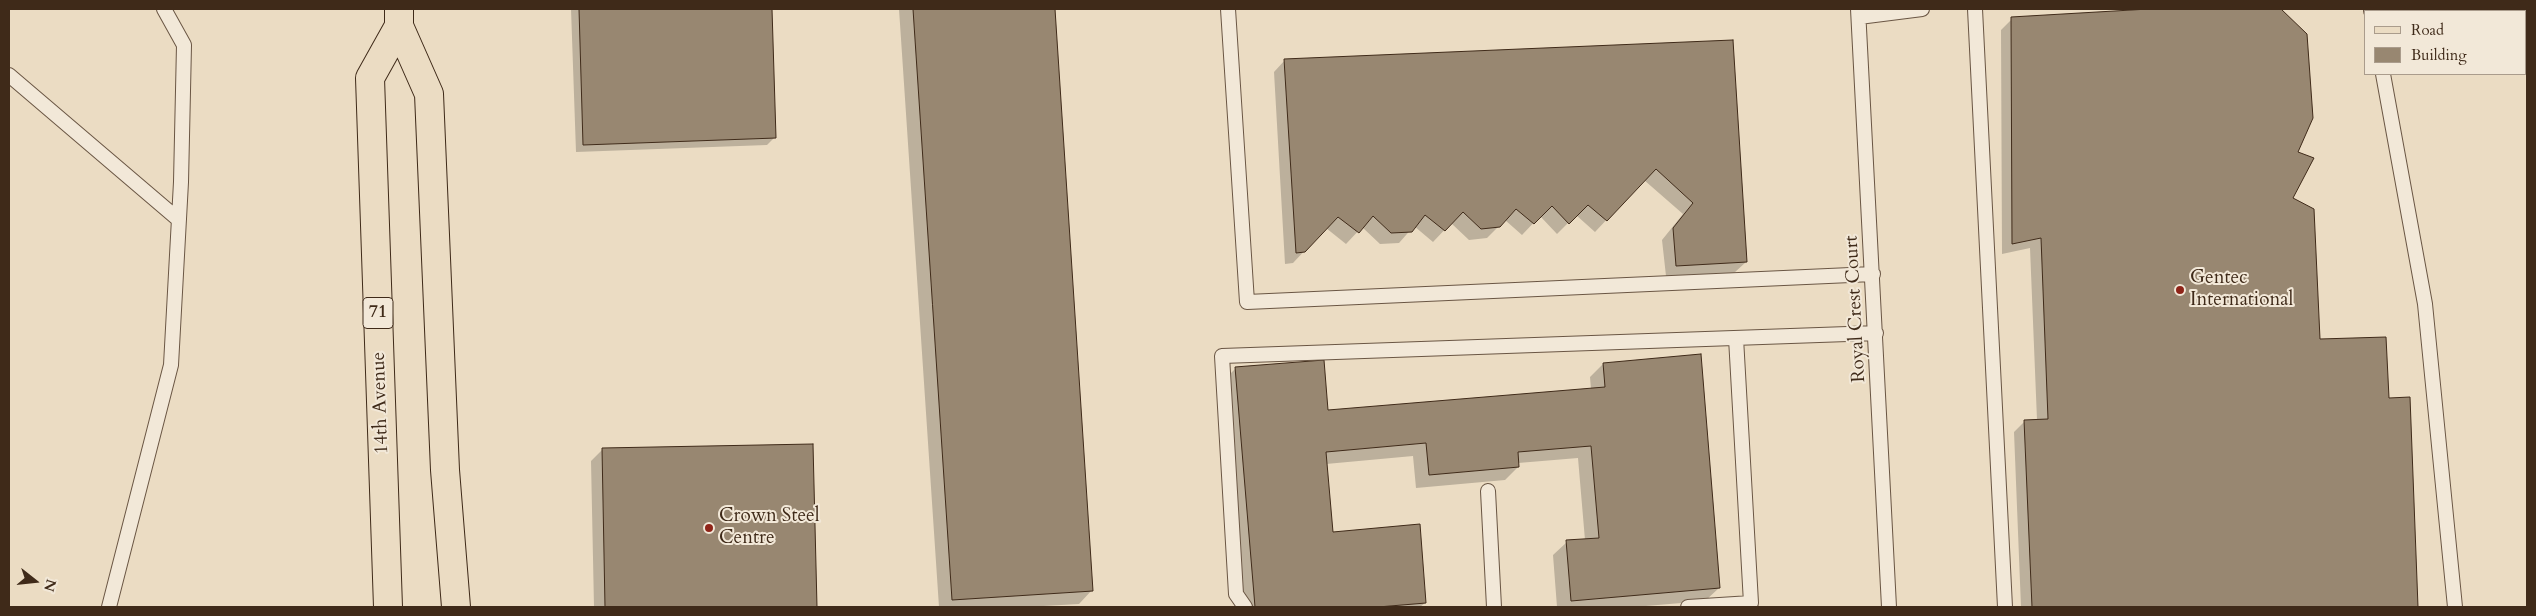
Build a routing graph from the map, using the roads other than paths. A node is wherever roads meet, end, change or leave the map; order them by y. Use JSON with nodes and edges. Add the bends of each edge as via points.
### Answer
{"nodes":[{"id":1,"x":164,"y":9,"type":"edge"},
{"id":2,"x":1228,"y":9,"type":"edge"},
{"id":3,"x":1922,"y":9,"type":"edge"},
{"id":4,"x":1975,"y":9,"type":"edge"},
{"id":5,"x":1859,"y":13,"type":"edge"},
{"id":6,"x":399,"y":18,"type":"edge"},
{"id":7,"x":9,"y":75,"type":"edge"},
{"id":8,"x":2383,"y":75,"type":"edge"},
{"id":9,"x":179,"y":220,"type":"junction"},
{"id":10,"x":1873,"y":274,"type":"junction"},
{"id":11,"x":1876,"y":333,"type":"junction"},
{"id":12,"x":1736,"y":338,"type":"junction"},
{"id":13,"x":1488,"y":491,"type":"dead end"},
{"id":14,"x":109,"y":607,"type":"edge"},
{"id":15,"x":388,"y":607,"type":"edge"},
{"id":16,"x":456,"y":607,"type":"edge"},
{"id":17,"x":1245,"y":607,"type":"edge"},
{"id":18,"x":1494,"y":607,"type":"edge"},
{"id":19,"x":1688,"y":607,"type":"edge"},
{"id":20,"x":1889,"y":607,"type":"edge"},
{"id":21,"x":2005,"y":607,"type":"edge"},
{"id":22,"x":2455,"y":607,"type":"edge"}],
"edges":[{"from":1,"to":9,"type":"lane","via":[[184,45]]},
{"from":2,"to":10,"type":"lane","via":[[1247,302]]},
{"from":3,"to":5,"type":"lane"},
{"from":4,"to":21,"type":"lane"},
{"from":5,"to":10,"type":"lane","name":"Royal Crest Court"},
{"from":6,"to":15,"type":"main road","name":"14th Avenue","number":"71","via":[[370,78]]},
{"from":6,"to":16,"type":"main road","name":"14th Avenue","number":"71","via":[[429,94],[445,470]]},
{"from":7,"to":9,"type":"lane"},
{"from":8,"to":22,"type":"lane","via":[[2425,304]]},
{"from":9,"to":14,"type":"lane","via":[[170,365]]},
{"from":10,"to":11,"type":"lane","name":"Royal Crest Court"},
{"from":11,"to":12,"type":"lane"},
{"from":11,"to":20,"type":"lane","name":"Royal Crest Court"},
{"from":12,"to":17,"type":"lane","via":[[1222,356],[1236,594]]},
{"from":12,"to":19,"type":"lane","via":[[1751,603]]},
{"from":13,"to":18,"type":"lane"}]}
